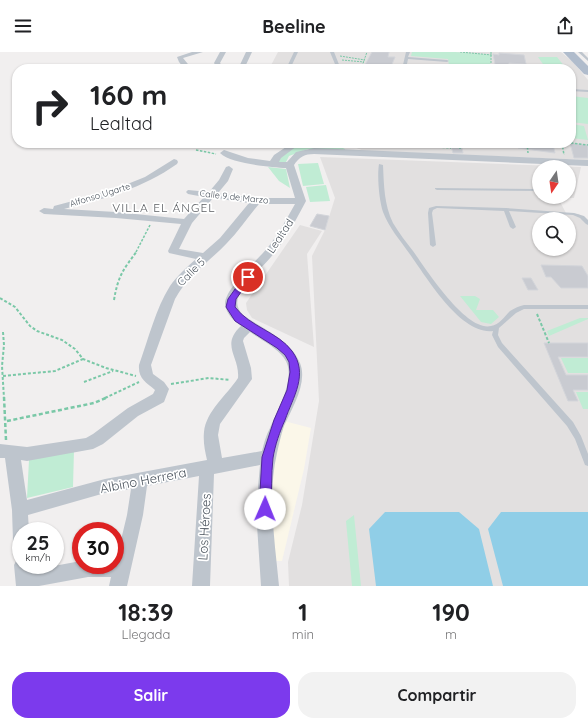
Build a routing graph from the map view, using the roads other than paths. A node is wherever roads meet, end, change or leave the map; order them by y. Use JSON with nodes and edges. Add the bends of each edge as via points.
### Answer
{"nodes":[{"id":1,"x":200,"y":52,"type":"edge"},
{"id":2,"x":223,"y":52,"type":"edge"},
{"id":3,"x":250,"y":52,"type":"edge"},
{"id":4,"x":296,"y":52,"type":"edge"},
{"id":5,"x":332,"y":52,"type":"edge"},
{"id":6,"x":408,"y":52,"type":"edge"},
{"id":7,"x":568,"y":52,"type":"edge"},
{"id":8,"x":580,"y":52,"type":"edge"},
{"id":9,"x":407,"y":58,"type":"junction"},
{"id":10,"x":588,"y":60,"type":"edge"},
{"id":11,"x":447,"y":61,"type":"dead end"},
{"id":12,"x":184,"y":64,"type":"edge"},
{"id":13,"x":218,"y":64,"type":"edge"},
{"id":14,"x":244,"y":64,"type":"edge"},
{"id":15,"x":290,"y":64,"type":"edge"},
{"id":16,"x":336,"y":64,"type":"edge"},
{"id":17,"x":405,"y":64,"type":"edge"},
{"id":18,"x":588,"y":72,"type":"edge"},
{"id":19,"x":576,"y":90,"type":"edge"},
{"id":20,"x":588,"y":91,"type":"edge"},
{"id":21,"x":289,"y":148,"type":"edge"},
{"id":22,"x":346,"y":148,"type":"edge"},
{"id":23,"x":224,"y":153,"type":"road end"},
{"id":24,"x":356,"y":153,"type":"junction"},
{"id":25,"x":532,"y":161,"type":"edge"},
{"id":26,"x":174,"y":162,"type":"dead end"},
{"id":27,"x":576,"y":162,"type":"edge"},
{"id":28,"x":588,"y":163,"type":"edge"},
{"id":29,"x":273,"y":165,"type":"junction"},
{"id":30,"x":290,"y":165,"type":"junction"},
{"id":31,"x":381,"y":165,"type":"dead end"},
{"id":32,"x":229,"y":168,"type":"dead end"},
{"id":33,"x":437,"y":189,"type":"dead end"},
{"id":34,"x":532,"y":190,"type":"edge"},
{"id":35,"x":191,"y":192,"type":"dead end"},
{"id":36,"x":210,"y":195,"type":"junction"},
{"id":37,"x":256,"y":201,"type":"junction"},
{"id":38,"x":301,"y":201,"type":"junction"},
{"id":39,"x":506,"y":209,"type":"junction"},
{"id":40,"x":187,"y":222,"type":"junction"},
{"id":41,"x":588,"y":223,"type":"edge"},
{"id":42,"x":514,"y":227,"type":"dead end"},
{"id":43,"x":433,"y":245,"type":"dead end"},
{"id":44,"x":205,"y":257,"type":"junction"},
{"id":45,"x":588,"y":307,"type":"edge"},
{"id":46,"x":244,"y":322,"type":"junction"},
{"id":47,"x":496,"y":328,"type":"junction"},
{"id":48,"x":6,"y":451,"type":"edge"},
{"id":49,"x":268,"y":457,"type":"junction"},
{"id":50,"x":588,"y":463,"type":"edge"},
{"id":51,"x":211,"y":467,"type":"junction"},
{"id":52,"x":140,"y":479,"type":"junction"},
{"id":53,"x":20,"y":510,"type":"junction"},
{"id":54,"x":20,"y":522,"type":"edge"},
{"id":55,"x":124,"y":561,"type":"edge"},
{"id":56,"x":72,"y":570,"type":"edge"},
{"id":57,"x":121,"y":574,"type":"edge"},
{"id":58,"x":24,"y":577,"type":"edge"},
{"id":59,"x":118,"y":586,"type":"edge"},
{"id":60,"x":201,"y":586,"type":"edge"},
{"id":61,"x":270,"y":586,"type":"edge"}],
"edges":[{"from":1,"to":12,"type":"street","via":[[180,57]]},
{"from":2,"to":13,"type":"street"},
{"from":3,"to":14,"type":"street"},
{"from":4,"to":15,"type":"lane"},
{"from":5,"to":16,"type":"lane"},
{"from":6,"to":9,"type":"lane"},
{"from":7,"to":18,"type":"main road"},
{"from":8,"to":10,"type":"lane"},
{"from":9,"to":11,"type":"lane"},
{"from":9,"to":17,"type":"lane"},
{"from":19,"to":20,"type":"lane"},
{"from":21,"to":29,"type":"street","via":[[277,156]]},
{"from":22,"to":24,"type":"street"},
{"from":23,"to":29,"type":"street","via":[[240,159]]},
{"from":24,"to":25,"type":"street"},
{"from":24,"to":30,"type":"street","via":[[307,151],[296,156]]},
{"from":26,"to":40,"type":"street","name":"Alfonso Ugarte","via":[[128,187],[44,211]]},
{"from":27,"to":28,"type":"street"},
{"from":29,"to":30,"type":"street"},
{"from":30,"to":38,"type":"street"},
{"from":31,"to":47,"type":"lane","via":[[384,206],[399,236],[451,305],[476,326]]},
{"from":32,"to":36,"type":"street","via":[[223,181]]},
{"from":33,"to":34,"type":"lane"},
{"from":35,"to":36,"type":"street","name":"Calle 9 de Marzo"},
{"from":36,"to":37,"type":"street","name":"Calle 9 de Marzo"},
{"from":36,"to":40,"type":"street"},
{"from":37,"to":38,"type":"street","name":"Calle 9 de Marzo"},
{"from":37,"to":44,"type":"street","name":"Calle 5","via":[[224,240]]},
{"from":38,"to":46,"type":"street","name":"Lealtad","via":[[274,247],[232,299],[231,307]]},
{"from":39,"to":41,"type":"lane","via":[[576,215]]},
{"from":39,"to":42,"type":"lane"},
{"from":39,"to":43,"type":"lane","via":[[433,208],[430,213]]},
{"from":40,"to":44,"type":"street","via":[[173,251]]},
{"from":44,"to":48,"type":"street","name":"Calle 5","via":[[179,282],[169,299],[145,365],[145,380],[160,386],[162,392],[157,400],[129,415],[93,442],[33,453]]},
{"from":45,"to":47,"type":"lane","via":[[520,307]]},
{"from":46,"to":49,"type":"street","via":[[280,345],[294,362],[293,390],[279,420]]},
{"from":46,"to":51,"type":"street","name":"Los Héroes","via":[[237,342],[245,371],[243,382],[230,397],[212,428]]},
{"from":47,"to":50,"type":"lane","via":[[495,335],[500,345],[573,428]]},
{"from":48,"to":53,"type":"street"},
{"from":49,"to":51,"type":"street","name":"Albino Herrera"},
{"from":49,"to":61,"type":"street","via":[[265,499]]},
{"from":51,"to":52,"type":"street","name":"Albino Herrera"},
{"from":51,"to":60,"type":"street","name":"Los Héroes"},
{"from":52,"to":53,"type":"street","name":"Albino Herrera"},
{"from":52,"to":55,"type":"street","via":[[135,515]]},
{"from":53,"to":54,"type":"street"},
{"from":56,"to":58,"type":"street"},
{"from":57,"to":59,"type":"street"}]}
